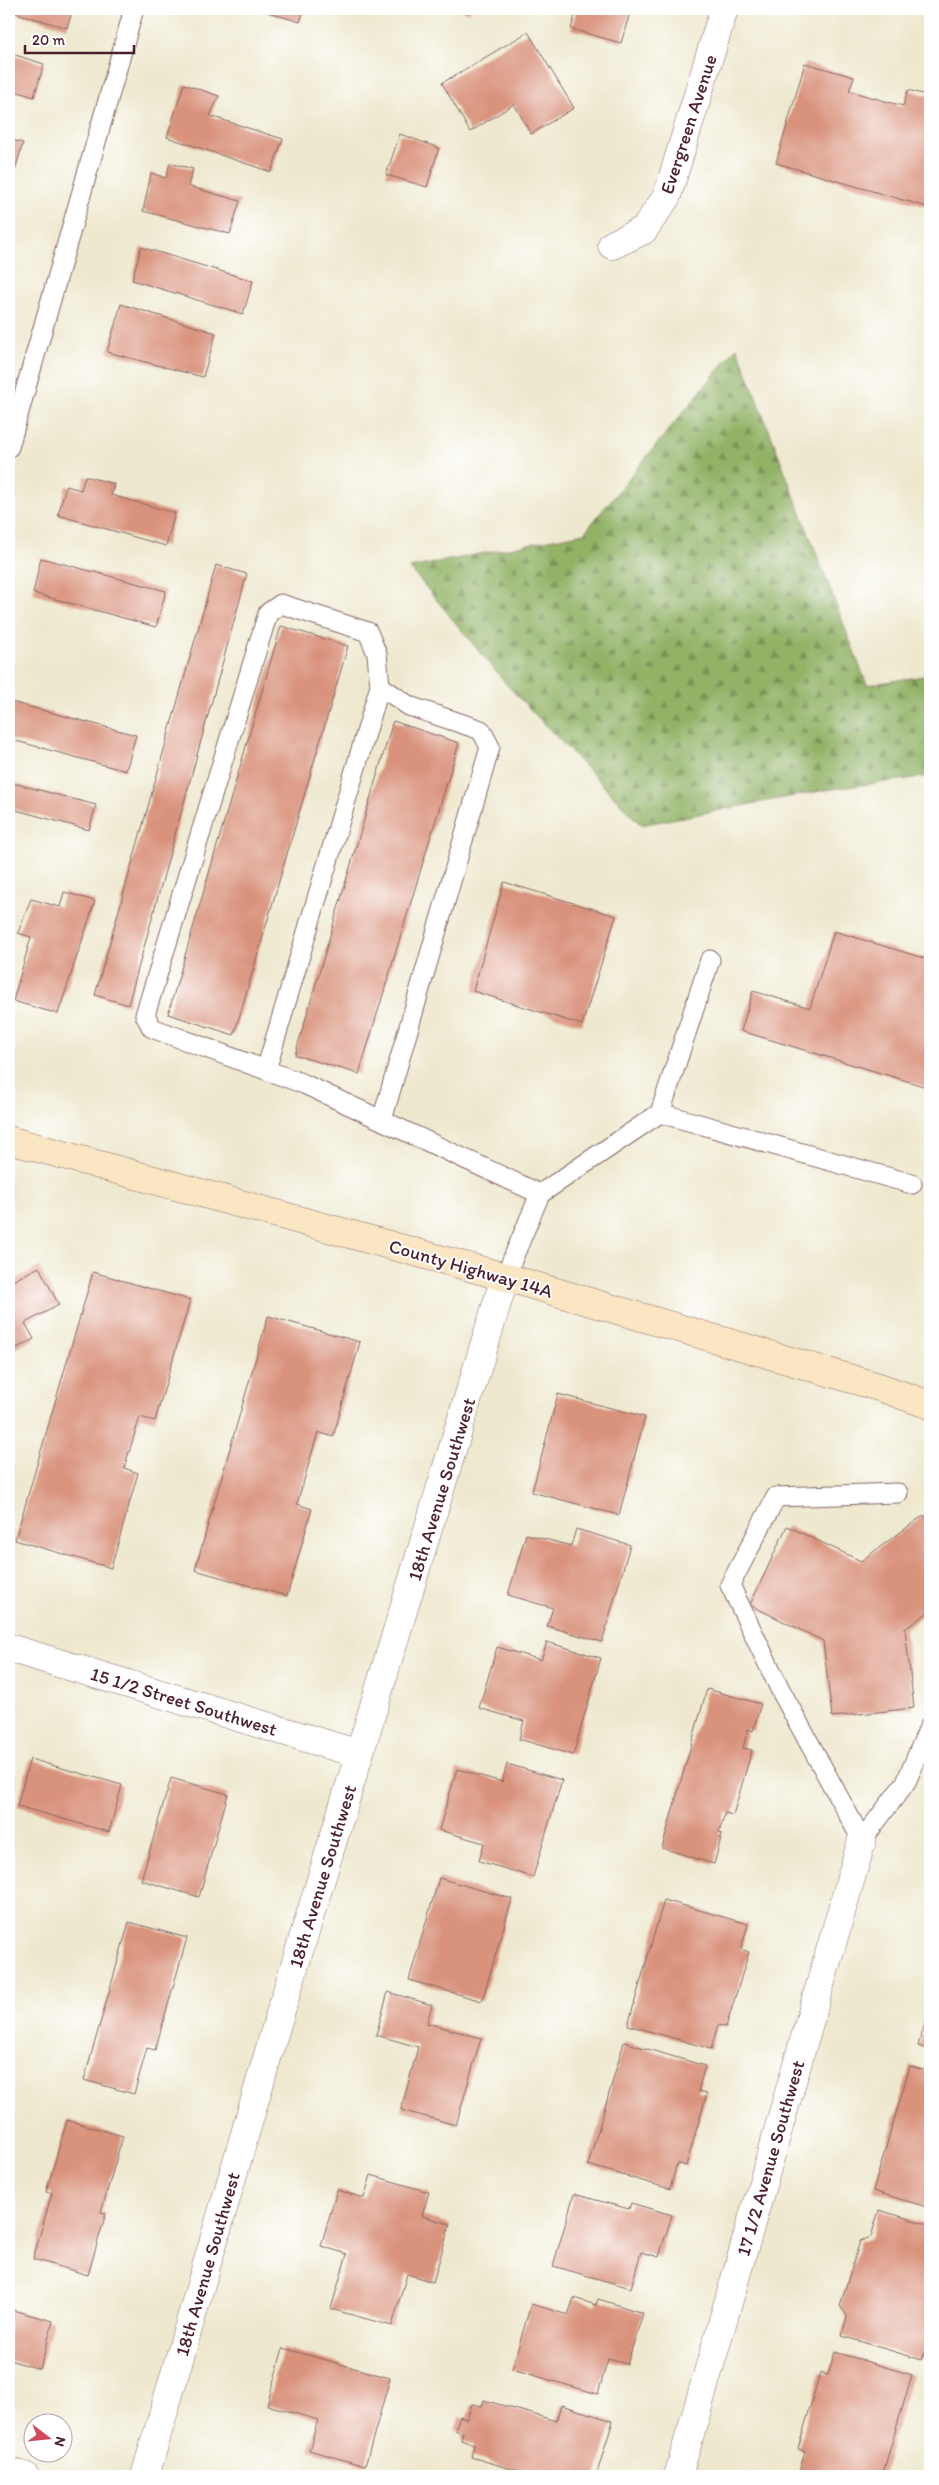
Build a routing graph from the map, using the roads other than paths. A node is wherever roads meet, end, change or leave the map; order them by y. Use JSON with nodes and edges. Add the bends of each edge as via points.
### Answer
{"nodes":[{"id":1,"x":134,"y":9,"type":"edge"},
{"id":2,"x":724,"y":9,"type":"edge"},
{"id":3,"x":612,"y":245,"type":"dead end"},
{"id":4,"x":9,"y":447,"type":"edge"},
{"id":5,"x":380,"y":686,"type":"junction"},
{"id":6,"x":710,"y":960,"type":"dead end"},
{"id":7,"x":266,"y":1070,"type":"junction"},
{"id":8,"x":660,"y":1113,"type":"junction"},
{"id":9,"x":382,"y":1120,"type":"junction"},
{"id":10,"x":9,"y":1140,"type":"edge"},
{"id":11,"x":912,"y":1184,"type":"dead end"},
{"id":12,"x":540,"y":1194,"type":"junction"},
{"id":13,"x":505,"y":1277,"type":"junction"},
{"id":14,"x":930,"y":1405,"type":"edge"},
{"id":15,"x":898,"y":1493,"type":"dead end"},
{"id":16,"x":9,"y":1648,"type":"edge"},
{"id":17,"x":930,"y":1726,"type":"edge"},
{"id":18,"x":359,"y":1754,"type":"junction"},
{"id":19,"x":862,"y":1840,"type":"junction"},
{"id":20,"x":9,"y":2472,"type":"edge"},
{"id":21,"x":24,"y":2476,"type":"edge"},
{"id":22,"x":145,"y":2476,"type":"edge"},
{"id":23,"x":678,"y":2476,"type":"edge"}],
"edges":[{"from":1,"to":4,"type":"lane"},
{"from":2,"to":3,"type":"street","name":"Evergreen Avenue","via":[[667,196],[644,230]]},
{"from":5,"to":7,"type":"lane"},
{"from":5,"to":7,"type":"lane","via":[[377,654],[368,632],[281,604],[268,613],[145,1015],[152,1028]]},
{"from":5,"to":9,"type":"lane","via":[[409,706],[481,730],[490,747]]},
{"from":6,"to":8,"type":"lane"},
{"from":7,"to":9,"type":"lane"},
{"from":8,"to":11,"type":"lane"},
{"from":8,"to":12,"type":"lane"},
{"from":9,"to":12,"type":"lane"},
{"from":10,"to":13,"type":"main road","name":"County Highway 14A"},
{"from":12,"to":13,"type":"lane"},
{"from":13,"to":14,"type":"main road","name":"County Highway 14A","via":[[879,1387]]},
{"from":13,"to":18,"type":"street","name":"18th Avenue Southwest"},
{"from":15,"to":19,"type":"lane","via":[[776,1497],[730,1585],[781,1691]]},
{"from":16,"to":18,"type":"street","name":"15 1/2 Street Southwest"},
{"from":17,"to":19,"type":"lane","via":[[906,1782]]},
{"from":18,"to":22,"type":"street","name":"18th Avenue Southwest"},
{"from":19,"to":23,"type":"street","name":"17 1/2 Avenue Southwest"},
{"from":20,"to":21,"type":"street"}]}
